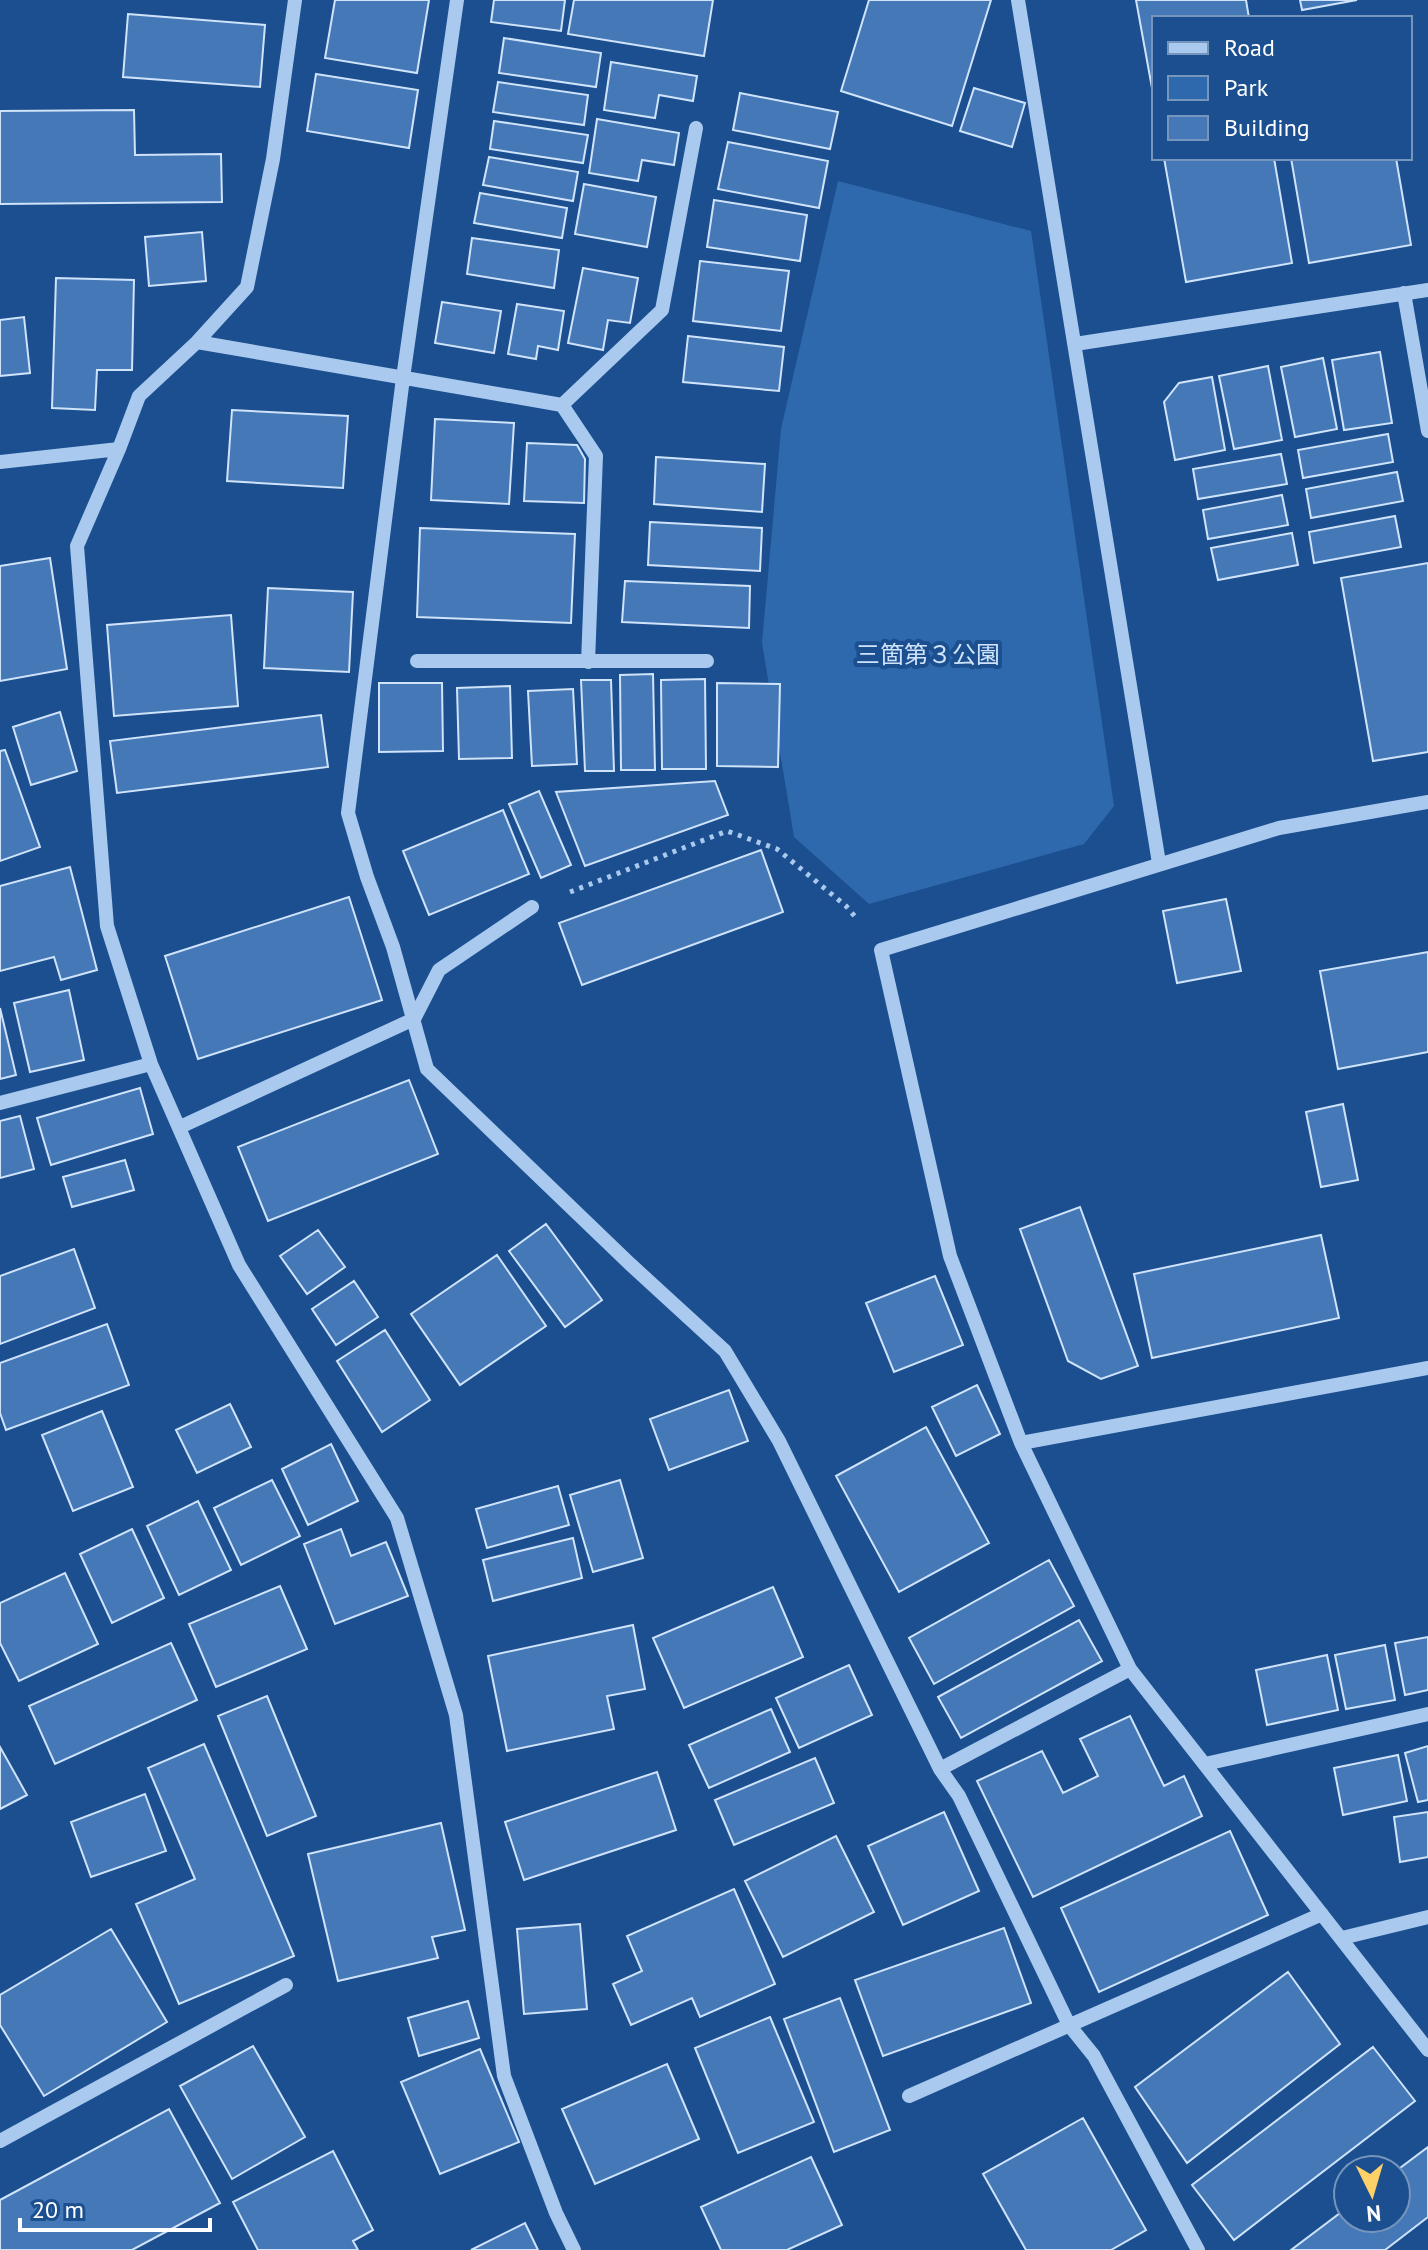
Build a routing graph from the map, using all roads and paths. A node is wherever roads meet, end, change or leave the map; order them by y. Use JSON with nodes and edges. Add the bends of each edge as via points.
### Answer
{"nodes":[{"id":1,"x":295,"y":0,"type":"edge"},
{"id":2,"x":457,"y":0,"type":"edge"},
{"id":3,"x":1018,"y":0,"type":"edge"},
{"id":4,"x":696,"y":128,"type":"dead end"},
{"id":5,"x":1428,"y":290,"type":"edge"},
{"id":6,"x":1404,"y":293,"type":"junction"},
{"id":7,"x":197,"y":342,"type":"junction"},
{"id":8,"x":1075,"y":344,"type":"junction"},
{"id":9,"x":403,"y":378,"type":"junction"},
{"id":10,"x":562,"y":405,"type":"junction"},
{"id":11,"x":1428,"y":431,"type":"edge"},
{"id":12,"x":119,"y":449,"type":"junction"},
{"id":13,"x":0,"y":462,"type":"edge"},
{"id":14,"x":417,"y":661,"type":"dead end"},
{"id":15,"x":707,"y":661,"type":"dead end"},
{"id":16,"x":588,"y":662,"type":"junction"},
{"id":17,"x":1428,"y":802,"type":"edge"},
{"id":18,"x":1159,"y":863,"type":"junction"},
{"id":19,"x":532,"y":907,"type":"joint"},
{"id":20,"x":881,"y":950,"type":"junction"},
{"id":21,"x":414,"y":1019,"type":"junction"},
{"id":22,"x":151,"y":1064,"type":"junction"},
{"id":23,"x":0,"y":1103,"type":"edge"},
{"id":24,"x":180,"y":1127,"type":"junction"},
{"id":25,"x":1428,"y":1368,"type":"edge"},
{"id":26,"x":1021,"y":1443,"type":"junction"},
{"id":27,"x":1130,"y":1669,"type":"junction"},
{"id":28,"x":1428,"y":1714,"type":"edge"},
{"id":29,"x":1205,"y":1764,"type":"junction"},
{"id":30,"x":940,"y":1769,"type":"junction"},
{"id":31,"x":1322,"y":1914,"type":"junction"},
{"id":32,"x":1428,"y":1917,"type":"edge"},
{"id":33,"x":1342,"y":1938,"type":"junction"},
{"id":34,"x":286,"y":1985,"type":"dead end"},
{"id":35,"x":1069,"y":2025,"type":"junction"},
{"id":36,"x":1428,"y":2050,"type":"edge"},
{"id":37,"x":909,"y":2096,"type":"dead end"},
{"id":38,"x":0,"y":2141,"type":"edge"},
{"id":39,"x":574,"y":2250,"type":"edge"},
{"id":40,"x":1198,"y":2250,"type":"edge"}],
"edges":[{"from":1,"to":7,"type":"street","via":[[273,159],[247,287]]},
{"from":2,"to":9,"type":"street"},
{"from":3,"to":8,"type":"street"},
{"from":4,"to":10,"type":"street","via":[[662,310]]},
{"from":5,"to":6,"type":"street"},
{"from":6,"to":8,"type":"street"},
{"from":6,"to":11,"type":"street"},
{"from":7,"to":9,"type":"street"},
{"from":7,"to":12,"type":"street","via":[[139,396]]},
{"from":8,"to":18,"type":"street"},
{"from":9,"to":10,"type":"street"},
{"from":9,"to":21,"type":"street","via":[[348,813]]},
{"from":10,"to":16,"type":"street","via":[[596,456]]},
{"from":12,"to":13,"type":"street"},
{"from":12,"to":22,"type":"street","via":[[77,546],[107,926]]},
{"from":14,"to":16,"type":"street"},
{"from":15,"to":16,"type":"street"},
{"from":17,"to":18,"type":"street","via":[[1279,828]]},
{"from":18,"to":20,"type":"street"},
{"from":19,"to":20,"type":"path","via":[[727,831],[777,849],[846,906]]},
{"from":19,"to":21,"type":"street","via":[[439,970]]},
{"from":20,"to":26,"type":"street","via":[[950,1256]]},
{"from":21,"to":24,"type":"street"},
{"from":21,"to":30,"type":"street","via":[[427,1069],[725,1351],[779,1441]]},
{"from":22,"to":23,"type":"street"},
{"from":22,"to":24,"type":"street"},
{"from":24,"to":39,"type":"street","via":[[239,1265],[397,1518],[456,1715],[504,2076]]},
{"from":25,"to":26,"type":"street"},
{"from":26,"to":27,"type":"street"},
{"from":27,"to":29,"type":"street"},
{"from":27,"to":30,"type":"street"},
{"from":28,"to":29,"type":"street"},
{"from":29,"to":31,"type":"street"},
{"from":30,"to":35,"type":"street","via":[[959,1796]]},
{"from":31,"to":33,"type":"street"},
{"from":31,"to":35,"type":"street"},
{"from":32,"to":33,"type":"street"},
{"from":33,"to":36,"type":"street"},
{"from":34,"to":38,"type":"street"},
{"from":35,"to":37,"type":"street"},
{"from":35,"to":40,"type":"street","via":[[1094,2056]]}]}
